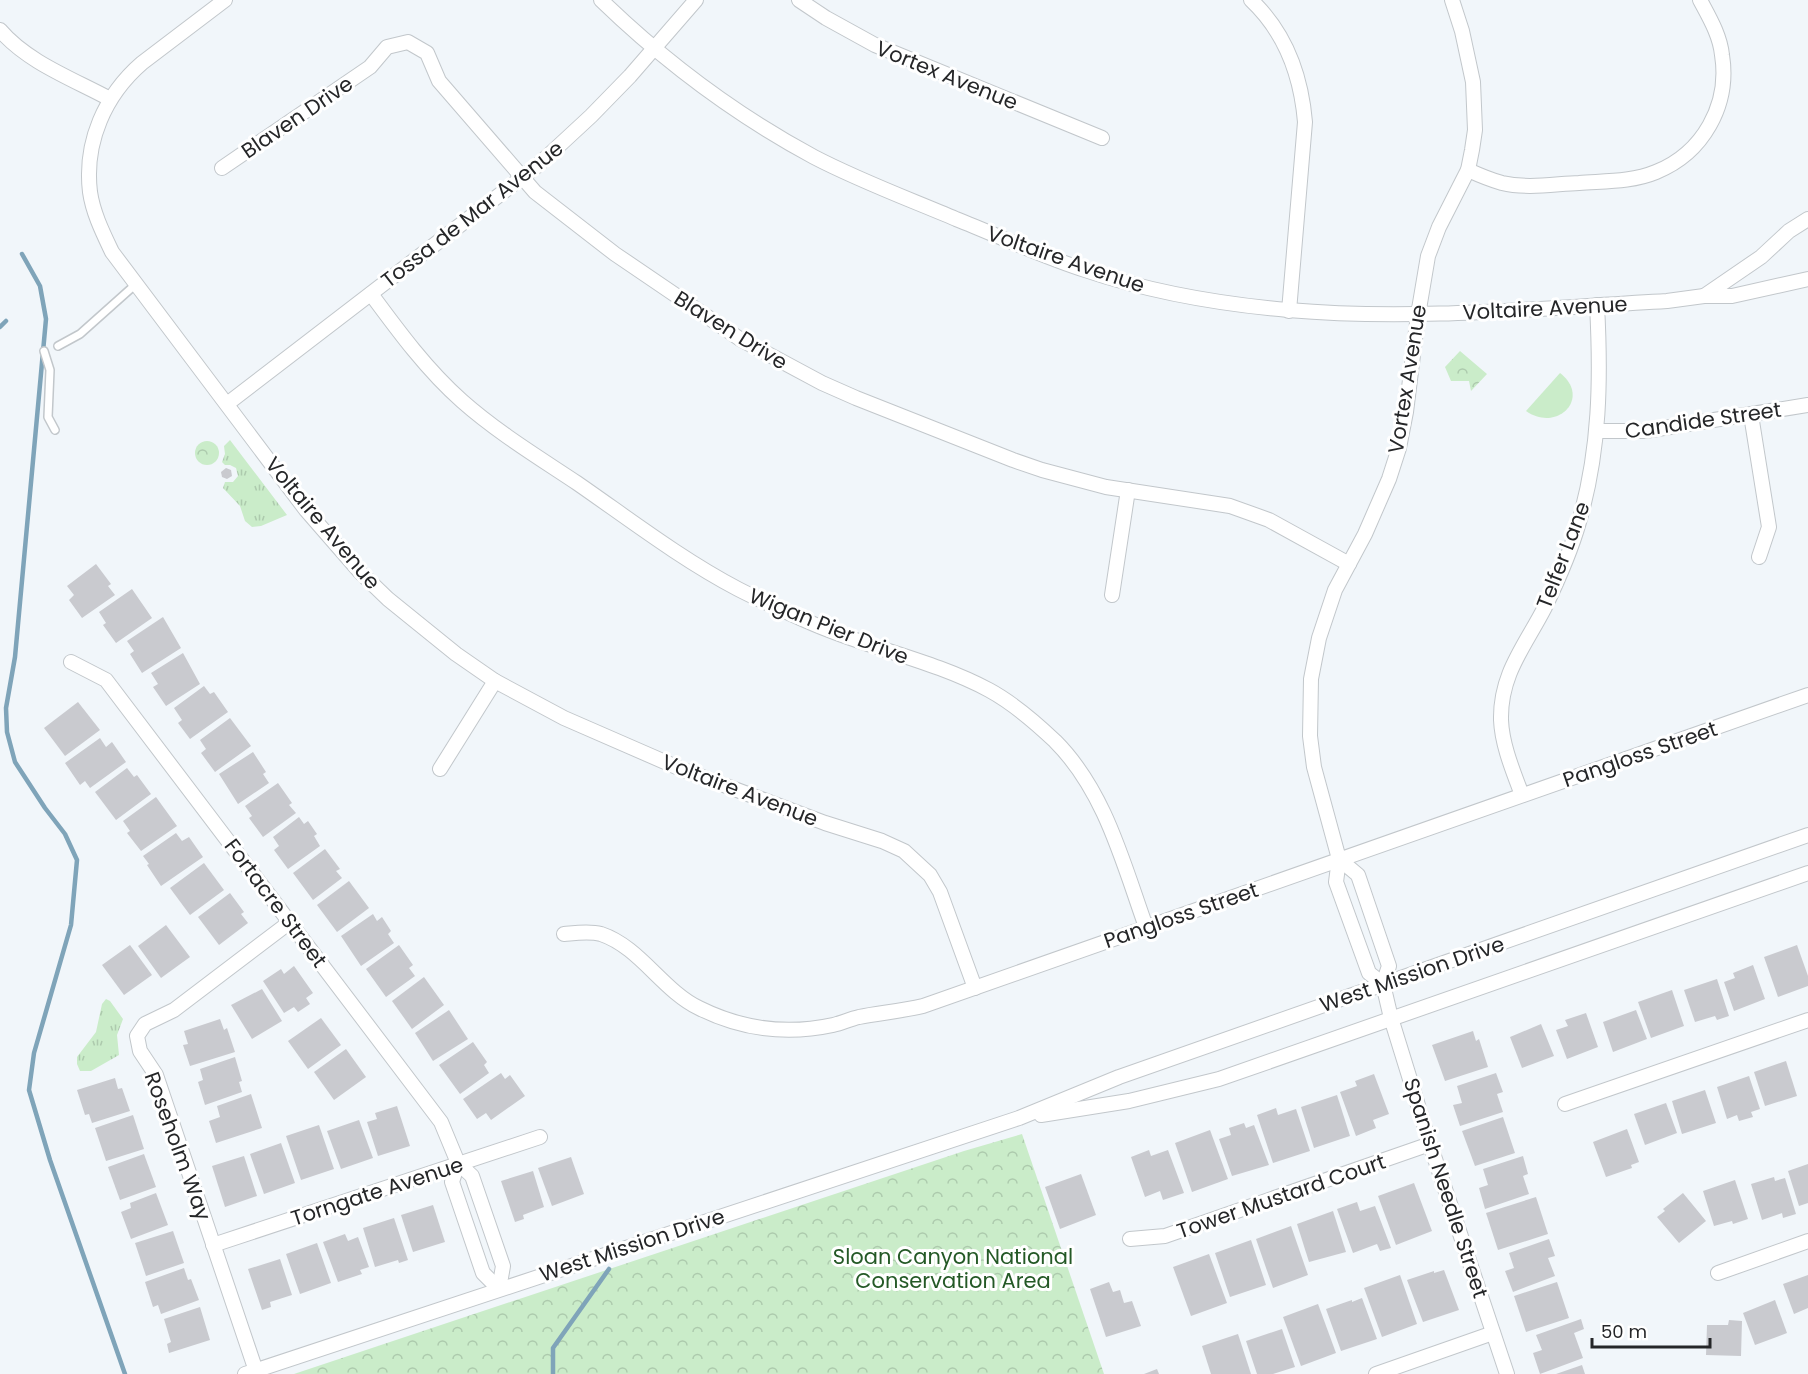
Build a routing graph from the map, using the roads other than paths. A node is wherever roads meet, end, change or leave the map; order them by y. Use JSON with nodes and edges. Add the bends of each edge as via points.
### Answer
{"nodes":[{"id":1,"x":225,"y":0,"type":"edge"},
{"id":2,"x":601,"y":0,"type":"edge"},
{"id":3,"x":696,"y":0,"type":"edge"},
{"id":4,"x":799,"y":0,"type":"edge"},
{"id":5,"x":1251,"y":0,"type":"edge"},
{"id":6,"x":1452,"y":0,"type":"edge"},
{"id":7,"x":1700,"y":0,"type":"edge"},
{"id":8,"x":0,"y":30,"type":"edge"},
{"id":9,"x":654,"y":49,"type":"junction"},
{"id":10,"x":110,"y":99,"type":"junction"},
{"id":11,"x":1102,"y":138,"type":"dead end"},
{"id":12,"x":222,"y":168,"type":"dead end"},
{"id":13,"x":1468,"y":170,"type":"junction"},
{"id":14,"x":522,"y":178,"type":"junction"},
{"id":15,"x":1808,"y":219,"type":"edge"},
{"id":16,"x":1808,"y":279,"type":"edge"},
{"id":17,"x":136,"y":284,"type":"junction"},
{"id":18,"x":371,"y":294,"type":"junction"},
{"id":19,"x":1704,"y":296,"type":"junction"},
{"id":20,"x":1596,"y":305,"type":"junction"},
{"id":21,"x":1289,"y":310,"type":"junction"},
{"id":22,"x":1418,"y":315,"type":"junction"},
{"id":23,"x":58,"y":346,"type":"dead end"},
{"id":24,"x":44,"y":351,"type":"dead end"},
{"id":25,"x":226,"y":404,"type":"junction"},
{"id":26,"x":1808,"y":405,"type":"edge"},
{"id":27,"x":1751,"y":415,"type":"junction"},
{"id":28,"x":54,"y":430,"type":"dead end"},
{"id":29,"x":1598,"y":430,"type":"junction"},
{"id":30,"x":1128,"y":490,"type":"junction"},
{"id":31,"x":1759,"y":557,"type":"dead end"},
{"id":32,"x":1349,"y":564,"type":"junction"},
{"id":33,"x":1112,"y":595,"type":"dead end"},
{"id":34,"x":71,"y":662,"type":"dead end"},
{"id":35,"x":495,"y":681,"type":"junction"},
{"id":36,"x":1808,"y":695,"type":"edge"},
{"id":37,"x":440,"y":769,"type":"dead end"},
{"id":38,"x":1522,"y":795,"type":"junction"},
{"id":39,"x":1808,"y":835,"type":"edge"},
{"id":40,"x":1339,"y":859,"type":"junction"},
{"id":41,"x":1808,"y":873,"type":"edge"},
{"id":42,"x":290,"y":922,"type":"junction"},
{"id":43,"x":1146,"y":927,"type":"junction"},
{"id":44,"x":564,"y":934,"type":"dead end"},
{"id":45,"x":1383,"y":984,"type":"junction"},
{"id":46,"x":975,"y":988,"type":"junction"},
{"id":47,"x":1387,"y":1002,"type":"joint"},
{"id":48,"x":1391,"y":1018,"type":"junction"},
{"id":49,"x":1808,"y":1020,"type":"edge"},
{"id":50,"x":1565,"y":1104,"type":"dead end"},
{"id":51,"x":1019,"y":1118,"type":"junction"},
{"id":52,"x":540,"y":1137,"type":"dead end"},
{"id":53,"x":1430,"y":1144,"type":"junction"},
{"id":54,"x":458,"y":1163,"type":"junction"},
{"id":55,"x":1130,"y":1239,"type":"dead end"},
{"id":56,"x":1808,"y":1241,"type":"edge"},
{"id":57,"x":213,"y":1245,"type":"junction"},
{"id":58,"x":1718,"y":1273,"type":"dead end"},
{"id":59,"x":499,"y":1289,"type":"junction"},
{"id":60,"x":1493,"y":1333,"type":"junction"},
{"id":61,"x":250,"y":1373,"type":"edge"},
{"id":62,"x":1376,"y":1374,"type":"edge"},
{"id":63,"x":1507,"y":1374,"type":"edge"}],
"edges":[{"from":1,"to":10,"type":"street","name":"Voltaire Avenue","via":[[142,63]]},
{"from":2,"to":9,"type":"street","name":"Voltaire Avenue"},
{"from":3,"to":9,"type":"street","name":"Tossa de Mar Avenue"},
{"from":4,"to":11,"type":"street","name":"Vortex Avenue","via":[[875,45]]},
{"from":5,"to":21,"type":"street","via":[[1283,40],[1303,102],[1305,122]]},
{"from":6,"to":13,"type":"street","name":"Vortex Avenue","via":[[1469,59],[1475,103]]},
{"from":7,"to":13,"type":"street","via":[[1719,39],[1724,74],[1722,93],[1707,132],[1674,164],[1632,179],[1523,186],[1501,183]]},
{"from":8,"to":10,"type":"street","via":[[33,57]]},
{"from":9,"to":14,"type":"street","name":"Tossa de Mar Avenue","via":[[584,123]]},
{"from":9,"to":21,"type":"street","name":"Voltaire Avenue","via":[[788,142],[851,175],[1034,251],[1083,270],[1164,292]]},
{"from":10,"to":17,"type":"street","name":"Voltaire Avenue","via":[[91,152],[90,192],[101,230]]},
{"from":12,"to":14,"type":"street","name":"Blaven Drive","via":[[370,68],[387,47],[408,42],[427,53],[439,81]]},
{"from":13,"to":22,"type":"street","name":"Vortex Avenue","via":[[1428,256]]},
{"from":14,"to":18,"type":"street","name":"Tossa de Mar Avenue"},
{"from":14,"to":30,"type":"street","name":"Blaven Drive","via":[[552,207],[624,261],[740,339],[822,383],[1023,464]]},
{"from":15,"to":19,"type":"street","name":"Voltaire Avenue"},
{"from":16,"to":19,"type":"street","name":"Voltaire Avenue","via":[[1732,296]]},
{"from":17,"to":23,"type":"lane","via":[[80,334]]},
{"from":17,"to":25,"type":"street","name":"Voltaire Avenue"},
{"from":18,"to":25,"type":"street","name":"Tossa de Mar Avenue"},
{"from":18,"to":43,"type":"street","name":"Wigan Pier Drive","via":[[422,360],[462,401],[658,540],[782,610],[874,648],[969,680],[1025,715],[1057,743],[1095,796]]},
{"from":19,"to":20,"type":"street","name":"Voltaire Avenue"},
{"from":20,"to":22,"type":"street","name":"Voltaire Avenue"},
{"from":20,"to":29,"type":"street","name":"Telfer Lane","via":[[1600,359]]},
{"from":21,"to":22,"type":"street","name":"Voltaire Avenue"},
{"from":22,"to":32,"type":"street","name":"Vortex Avenue","via":[[1399,448],[1379,504]]},
{"from":24,"to":28,"type":"lane","via":[[50,370],[48,417]]},
{"from":25,"to":35,"type":"street","name":"Voltaire Avenue","via":[[306,510],[360,572],[420,626]]},
{"from":26,"to":27,"type":"street","name":"Candide Street"},
{"from":27,"to":29,"type":"street","name":"Candide Street","via":[[1645,431]]},
{"from":27,"to":31,"type":"street","via":[[1769,527]]},
{"from":29,"to":38,"type":"street","name":"Telfer Lane","via":[[1579,523],[1557,581],[1508,672],[1504,689],[1504,740]]},
{"from":30,"to":32,"type":"street","name":"Blaven Drive","via":[[1211,501],[1248,512]]},
{"from":30,"to":33,"type":"street"},
{"from":32,"to":40,"type":"street","name":"Vortex Avenue","via":[[1335,590],[1319,638],[1310,707],[1314,767]]},
{"from":34,"to":42,"type":"street","name":"Fortacre Street","via":[[106,680]]},
{"from":35,"to":37,"type":"street"},
{"from":35,"to":46,"type":"street","name":"Voltaire Avenue","via":[[564,718],[681,769],[904,851],[930,875],[940,892]]},
{"from":36,"to":38,"type":"street","name":"Pangloss Street"},
{"from":38,"to":40,"type":"street","name":"Pangloss Street"},
{"from":39,"to":45,"type":"street","name":"West Mission Drive"},
{"from":40,"to":43,"type":"street","name":"Pangloss Street"},
{"from":40,"to":45,"type":"street","name":"Vortex Avenue","via":[[1336,882],[1369,973]]},
{"from":40,"to":45,"type":"street","name":"Vortex Avenue","via":[[1358,875],[1389,966]]},
{"from":41,"to":48,"type":"street","name":"West Mission Drive"},
{"from":42,"to":54,"type":"street","name":"Fortacre Street","via":[[441,1122]]},
{"from":42,"to":57,"type":"street","name":"Roseholm Way","via":[[174,1010],[145,1024],[137,1036],[140,1051],[156,1076]]},
{"from":43,"to":46,"type":"street","name":"Pangloss Street"},
{"from":44,"to":46,"type":"street","name":"Pangloss Street","via":[[601,934],[628,950],[675,993],[698,1008],[752,1027],[778,1030],[824,1026],[922,1006]]},
{"from":45,"to":47,"type":"street","name":"Vortex Avenue"},
{"from":45,"to":51,"type":"street","name":"West Mission Drive","via":[[1119,1077]]},
{"from":47,"to":48,"type":"street","name":"Spanish Needle Street"},
{"from":48,"to":51,"type":"street","name":"West Mission Drive","via":[[1219,1079],[1129,1101]]},
{"from":48,"to":53,"type":"street","name":"Spanish Needle Street"},
{"from":49,"to":50,"type":"street"},
{"from":51,"to":59,"type":"street","name":"West Mission Drive"},
{"from":52,"to":54,"type":"street","name":"Torngate Avenue"},
{"from":53,"to":55,"type":"street","name":"Tower Mustard Court","via":[[1165,1236]]},
{"from":53,"to":60,"type":"street","name":"Spanish Needle Street"},
{"from":54,"to":57,"type":"street","name":"Torngate Avenue"},
{"from":54,"to":59,"type":"street","name":"Fortacre Street","via":[[472,1176],[503,1266]]},
{"from":54,"to":59,"type":"street","name":"Fortacre Street","via":[[452,1182],[483,1273]]},
{"from":56,"to":58,"type":"street"},
{"from":57,"to":61,"type":"street","name":"Roseholm Way"},
{"from":59,"to":61,"type":"street","name":"West Mission Drive"},
{"from":60,"to":62,"type":"street"},
{"from":60,"to":63,"type":"street","name":"Spanish Needle Street"}]}
